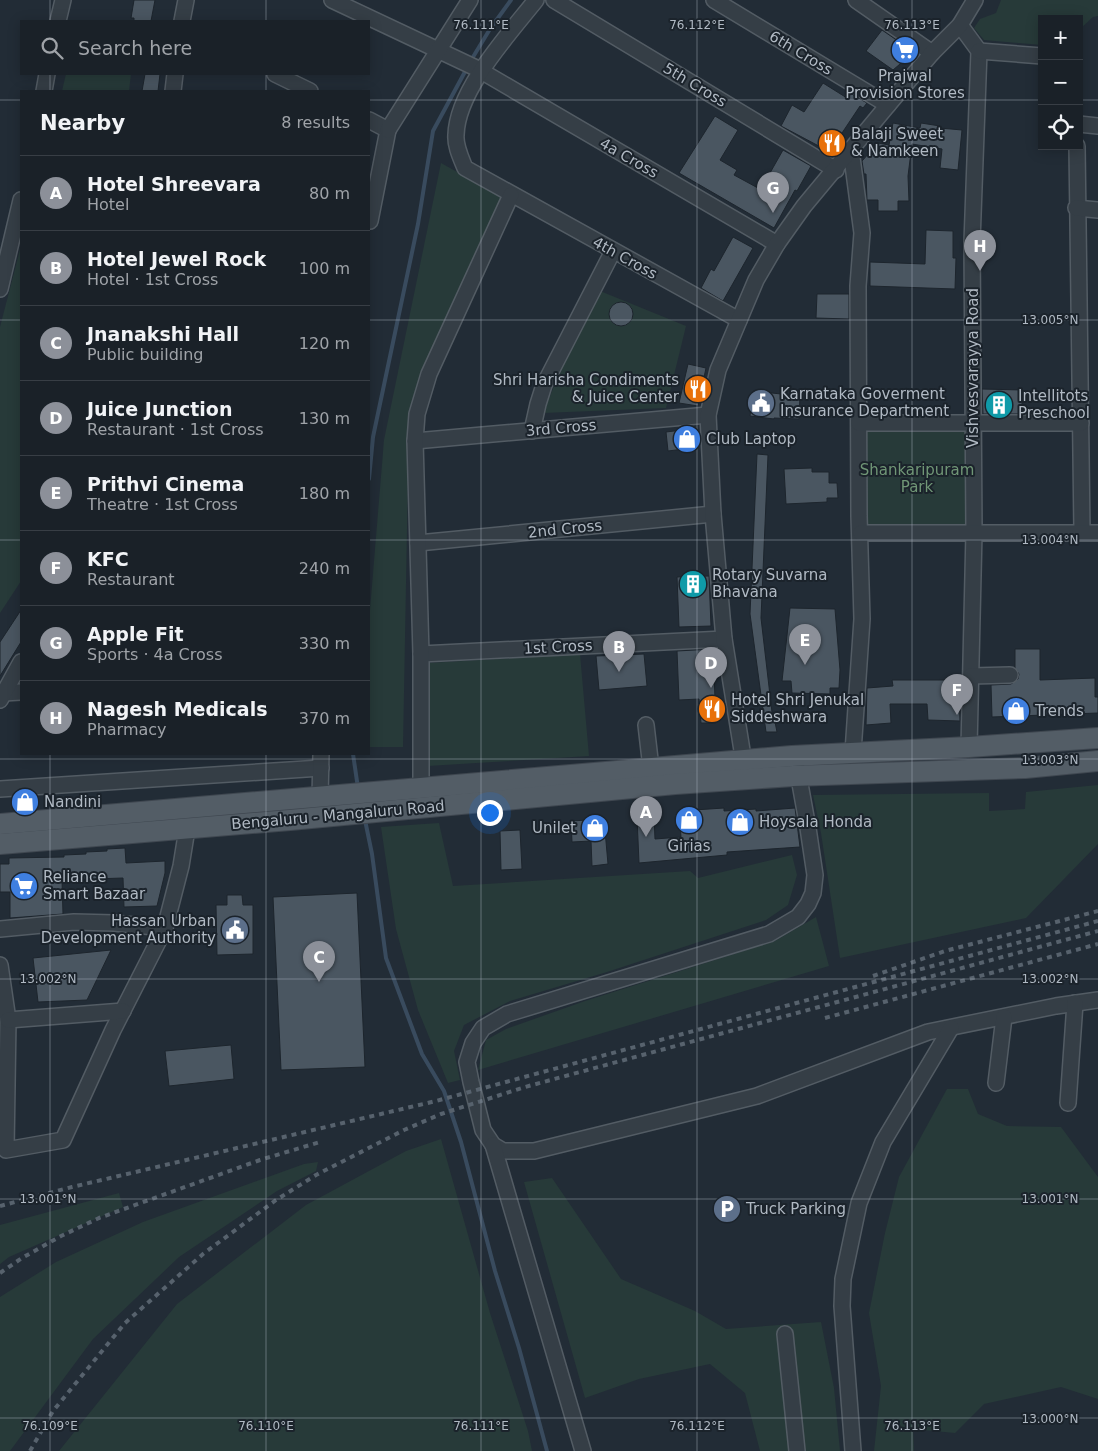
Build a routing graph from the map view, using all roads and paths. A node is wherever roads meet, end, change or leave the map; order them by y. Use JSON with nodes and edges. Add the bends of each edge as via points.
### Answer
{"nodes":[{"id":1,"x":63,"y":0,"type":"edge"},
{"id":2,"x":186,"y":0,"type":"edge"},
{"id":3,"x":332,"y":0,"type":"edge"},
{"id":4,"x":470,"y":0,"type":"edge"},
{"id":5,"x":536,"y":0,"type":"edge"},
{"id":6,"x":554,"y":0,"type":"edge"},
{"id":7,"x":714,"y":0,"type":"edge"},
{"id":8,"x":856,"y":0,"type":"edge"},
{"id":9,"x":975,"y":0,"type":"edge"},
{"id":10,"x":58,"y":20,"type":"edge"},
{"id":11,"x":182,"y":20,"type":"edge"},
{"id":12,"x":960,"y":25,"type":"junction"},
{"id":13,"x":980,"y":51,"type":"junction"},
{"id":14,"x":443,"y":52,"type":"junction"},
{"id":15,"x":932,"y":53,"type":"junction"},
{"id":16,"x":1038,"y":56,"type":"edge"},
{"id":17,"x":478,"y":70,"type":"junction"},
{"id":18,"x":47,"y":75,"type":"edge"},
{"id":19,"x":176,"y":75,"type":"edge"},
{"id":20,"x":277,"y":75,"type":"edge"},
{"id":21,"x":44,"y":90,"type":"edge"},
{"id":22,"x":173,"y":90,"type":"edge"},
{"id":23,"x":308,"y":90,"type":"edge"},
{"id":24,"x":888,"y":105,"type":"junction"},
{"id":25,"x":370,"y":121,"type":"edge"},
{"id":26,"x":1083,"y":124,"type":"edge"},
{"id":27,"x":1098,"y":126,"type":"edge"},
{"id":28,"x":388,"y":130,"type":"junction"},
{"id":29,"x":852,"y":150,"type":"junction"},
{"id":30,"x":1077,"y":150,"type":"edge"},
{"id":31,"x":836,"y":170,"type":"junction"},
{"id":32,"x":512,"y":195,"type":"junction"},
{"id":33,"x":20,"y":204,"type":"edge"},
{"id":34,"x":1076,"y":208,"type":"junction"},
{"id":35,"x":1098,"y":210,"type":"edge"},
{"id":36,"x":370,"y":217,"type":"edge"},
{"id":37,"x":777,"y":244,"type":"junction"},
{"id":38,"x":613,"y":251,"type":"junction"},
{"id":39,"x":0,"y":287,"type":"edge"},
{"id":40,"x":739,"y":320,"type":"junction"},
{"id":41,"x":708,"y":415,"type":"junction"},
{"id":42,"x":860,"y":423,"type":"junction"},
{"id":43,"x":973,"y":423,"type":"junction"},
{"id":44,"x":1081,"y":423,"type":"junction"},
{"id":45,"x":532,"y":430,"type":"junction"},
{"id":46,"x":414,"y":441,"type":"junction"},
{"id":47,"x":713,"y":514,"type":"junction"},
{"id":48,"x":974,"y":532,"type":"junction"},
{"id":49,"x":1082,"y":532,"type":"junction"},
{"id":50,"x":860,"y":533,"type":"junction"},
{"id":51,"x":1098,"y":533,"type":"edge"},
{"id":52,"x":418,"y":543,"type":"junction"},
{"id":53,"x":724,"y":639,"type":"junction"},
{"id":54,"x":421,"y":654,"type":"junction"},
{"id":55,"x":20,"y":664,"type":"edge"},
{"id":56,"x":1010,"y":675,"type":"dead end"},
{"id":57,"x":971,"y":676,"type":"junction"},
{"id":58,"x":20,"y":692,"type":"edge"},
{"id":59,"x":1,"y":697,"type":"edge"},
{"id":60,"x":646,"y":725,"type":"dead end"},
{"id":61,"x":1098,"y":738,"type":"edge"},
{"id":62,"x":969,"y":747,"type":"junction"},
{"id":63,"x":852,"y":752,"type":"junction"},
{"id":64,"x":795,"y":756,"type":"junction"},
{"id":65,"x":321,"y":761,"type":"edge"},
{"id":66,"x":1098,"y":761,"type":"edge"},
{"id":67,"x":651,"y":768,"type":"junction"},
{"id":68,"x":745,"y":770,"type":"junction"},
{"id":69,"x":970,"y":770,"type":"junction"},
{"id":70,"x":798,"y":776,"type":"junction"},
{"id":71,"x":421,"y":788,"type":"junction"},
{"id":72,"x":0,"y":789,"type":"edge"},
{"id":73,"x":396,"y":800,"type":"junction"},
{"id":74,"x":328,"y":806,"type":"junction"},
{"id":75,"x":0,"y":824,"type":"edge"},
{"id":76,"x":188,"y":829,"type":"junction"},
{"id":77,"x":0,"y":844,"type":"edge"},
{"id":78,"x":165,"y":928,"type":"junction"},
{"id":79,"x":0,"y":929,"type":"edge"},
{"id":80,"x":0,"y":965,"type":"edge"},
{"id":81,"x":1098,"y":1000,"type":"edge"},
{"id":82,"x":1075,"y":1003,"type":"junction"},
{"id":83,"x":123,"y":1011,"type":"junction"},
{"id":84,"x":1004,"y":1017,"type":"junction"},
{"id":85,"x":8,"y":1020,"type":"junction"},
{"id":86,"x":951,"y":1028,"type":"junction"},
{"id":87,"x":996,"y":1083,"type":"dead end"},
{"id":88,"x":1068,"y":1103,"type":"dead end"},
{"id":89,"x":492,"y":1145,"type":"junction"},
{"id":90,"x":3,"y":1151,"type":"edge"},
{"id":91,"x":785,"y":1334,"type":"dead end"},
{"id":92,"x":583,"y":1451,"type":"edge"},
{"id":93,"x":797,"y":1451,"type":"edge"},
{"id":94,"x":853,"y":1451,"type":"edge"}],
"edges":[{"from":1,"to":10,"type":"street"},
{"from":2,"to":11,"type":"street"},
{"from":3,"to":14,"type":"street","name":"4a Cross"},
{"from":4,"to":14,"type":"street"},
{"from":5,"to":17,"type":"street","name":"4th Cross"},
{"from":6,"to":31,"type":"street","name":"5th Cross"},
{"from":7,"to":24,"type":"street","name":"6th Cross"},
{"from":8,"to":15,"type":"street"},
{"from":9,"to":12,"type":"street"},
{"from":12,"to":13,"type":"street"},
{"from":12,"to":15,"type":"street"},
{"from":13,"to":16,"type":"street"},
{"from":13,"to":43,"type":"street","name":"Vishvesvarayya Road","via":[[972,242]]},
{"from":14,"to":17,"type":"street","name":"4a Cross"},
{"from":14,"to":28,"type":"street"},
{"from":15,"to":24,"type":"street"},
{"from":17,"to":32,"type":"street","name":"4th Cross","via":[[459,119],[458,150],[464,168]]},
{"from":17,"to":37,"type":"street","name":"4a Cross"},
{"from":18,"to":21,"type":"street"},
{"from":19,"to":22,"type":"street"},
{"from":20,"to":23,"type":"street"},
{"from":24,"to":29,"type":"street"},
{"from":25,"to":28,"type":"street"},
{"from":26,"to":27,"type":"street"},
{"from":28,"to":36,"type":"street"},
{"from":29,"to":31,"type":"street"},
{"from":29,"to":42,"type":"street","via":[[862,234],[858,286]]},
{"from":30,"to":34,"type":"street"},
{"from":31,"to":37,"type":"street","via":[[804,206]]},
{"from":32,"to":38,"type":"street","name":"4th Cross"},
{"from":32,"to":46,"type":"street","via":[[429,374],[417,414]]},
{"from":33,"to":39,"type":"street"},
{"from":34,"to":35,"type":"street"},
{"from":34,"to":44,"type":"street"},
{"from":37,"to":40,"type":"street","via":[[756,280]]},
{"from":38,"to":40,"type":"street","name":"4th Cross"},
{"from":38,"to":45,"type":"street","via":[[544,385]]},
{"from":40,"to":41,"type":"street","via":[[718,370]]},
{"from":41,"to":45,"type":"street","name":"3rd Cross"},
{"from":41,"to":47,"type":"street"},
{"from":42,"to":43,"type":"street"},
{"from":42,"to":50,"type":"street"},
{"from":43,"to":44,"type":"street"},
{"from":43,"to":48,"type":"street","name":"Vishvesvarayya Road"},
{"from":44,"to":49,"type":"street"},
{"from":45,"to":46,"type":"street","name":"3rd Cross"},
{"from":46,"to":52,"type":"street"},
{"from":47,"to":52,"type":"street","name":"2nd Cross"},
{"from":47,"to":53,"type":"street"},
{"from":48,"to":49,"type":"street"},
{"from":48,"to":50,"type":"street"},
{"from":48,"to":57,"type":"street","name":"Vishvesvarayya Road"},
{"from":49,"to":51,"type":"street"},
{"from":50,"to":63,"type":"street","via":[[862,619]]},
{"from":52,"to":54,"type":"street"},
{"from":53,"to":54,"type":"street","name":"1st Cross"},
{"from":53,"to":68,"type":"street"},
{"from":54,"to":71,"type":"street"},
{"from":55,"to":59,"type":"street"},
{"from":56,"to":57,"type":"street"},
{"from":57,"to":62,"type":"street","name":"Vishvesvarayya Road"},
{"from":58,"to":59,"type":"street"},
{"from":60,"to":67,"type":"street"},
{"from":61,"to":62,"type":"main road"},
{"from":62,"to":63,"type":"main road"},
{"from":62,"to":69,"type":"main road"},
{"from":63,"to":64,"type":"main road"},
{"from":64,"to":68,"type":"main road"},
{"from":64,"to":70,"type":"street"},
{"from":65,"to":72,"type":"street"},
{"from":65,"to":74,"type":"street"},
{"from":66,"to":69,"type":"main road"},
{"from":67,"to":68,"type":"main road","name":"Bengaluru - Mangaluru Road"},
{"from":67,"to":71,"type":"main road","name":"Bengaluru - Mangaluru Road"},
{"from":68,"to":70,"type":"main road"},
{"from":68,"to":73,"type":"main road","name":"Bengaluru - Mangaluru Road","via":[[676,784]]},
{"from":69,"to":70,"type":"main road"},
{"from":70,"to":89,"type":"street","via":[[815,875],[813,894],[798,917],[769,934],[507,1014],[483,1028],[473,1043],[467,1062],[483,1130]]},
{"from":71,"to":73,"type":"main road","name":"Bengaluru - Mangaluru Road"},
{"from":73,"to":74,"type":"main road"},
{"from":74,"to":75,"type":"main road","name":"Bengaluru - Mangaluru Road"},
{"from":74,"to":76,"type":"main road","name":"Bengaluru - Mangaluru Road"},
{"from":76,"to":77,"type":"main road","name":"Bengaluru - Mangaluru Road"},
{"from":76,"to":78,"type":"street"},
{"from":78,"to":79,"type":"street","via":[[74,922]]},
{"from":78,"to":83,"type":"street"},
{"from":80,"to":85,"type":"street"},
{"from":81,"to":82,"type":"street"},
{"from":82,"to":84,"type":"street"},
{"from":82,"to":88,"type":"street"},
{"from":83,"to":85,"type":"street"},
{"from":83,"to":90,"type":"street","via":[[63,1140]]},
{"from":84,"to":86,"type":"street"},
{"from":84,"to":87,"type":"street"},
{"from":85,"to":90,"type":"street"},
{"from":86,"to":89,"type":"street","via":[[928,1032],[757,1096],[534,1151],[503,1151]]},
{"from":86,"to":94,"type":"street","via":[[883,1142],[859,1203],[843,1279],[842,1306]]},
{"from":89,"to":92,"type":"street"},
{"from":91,"to":93,"type":"street"}]}
